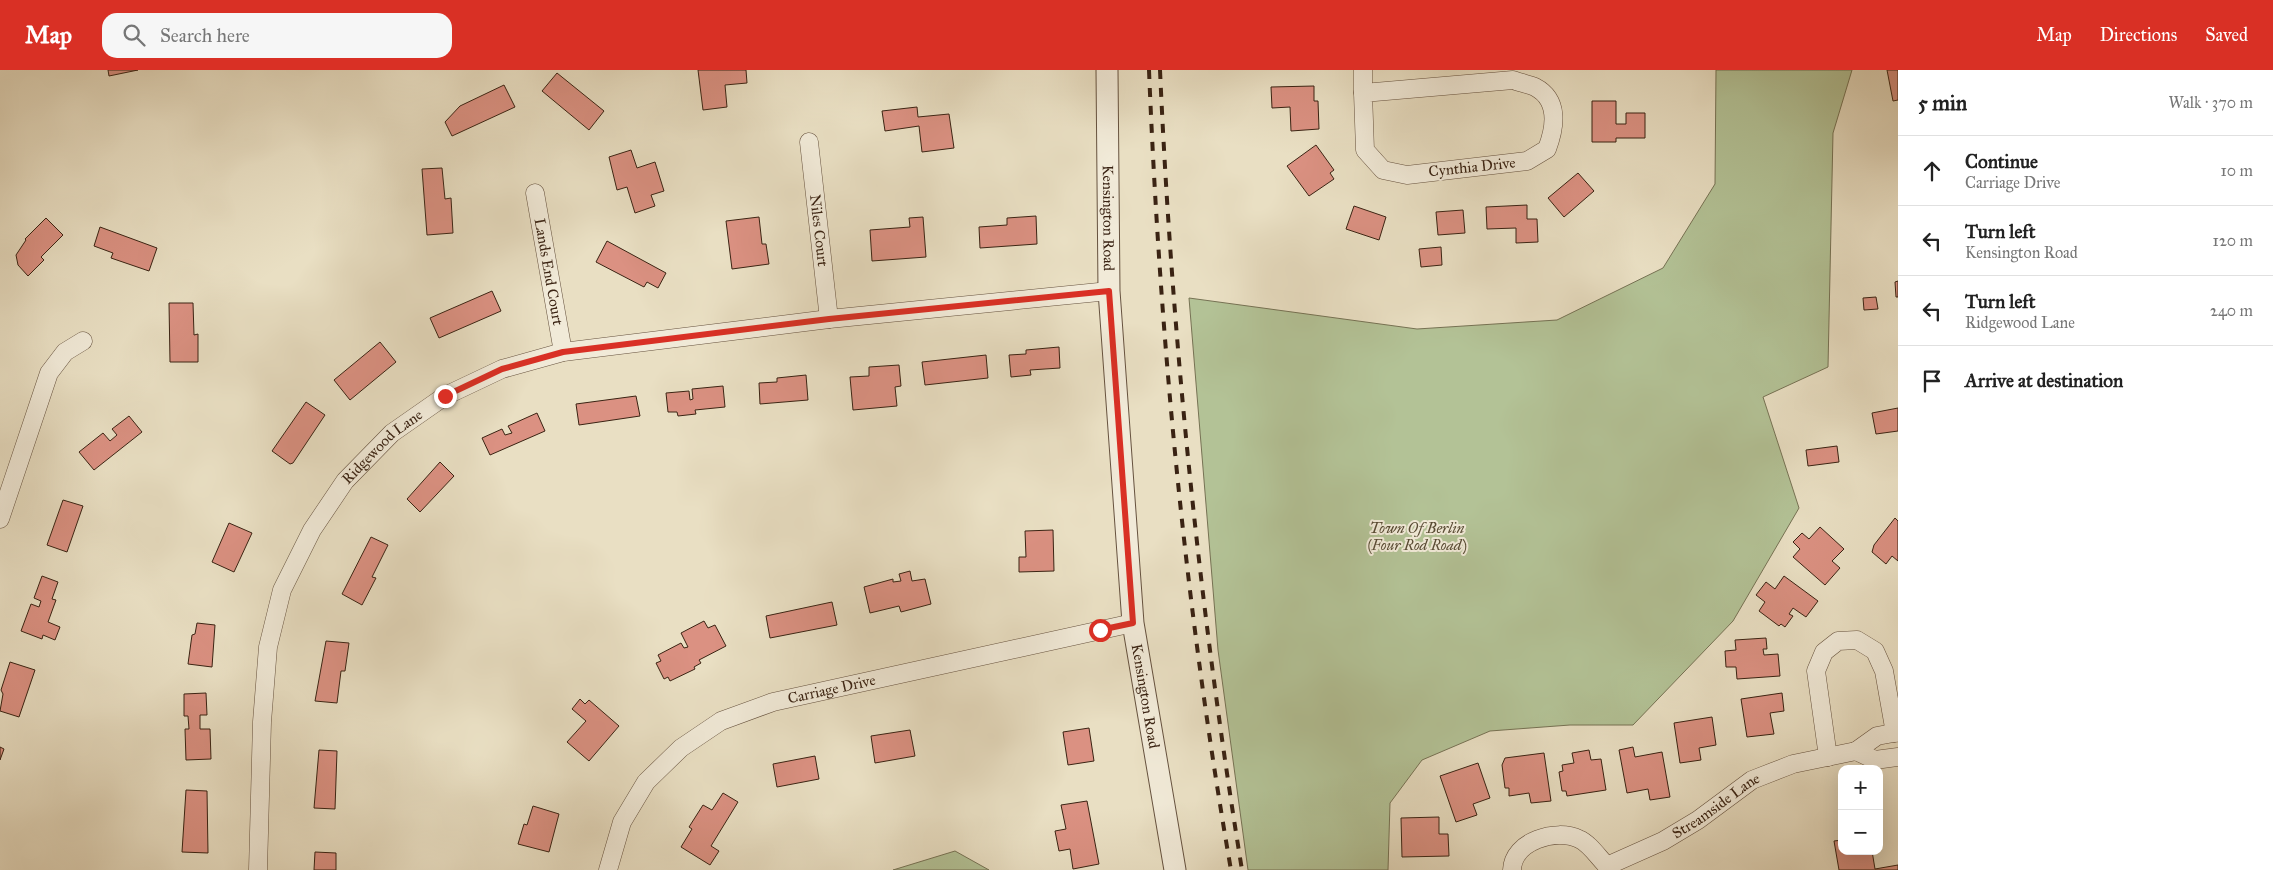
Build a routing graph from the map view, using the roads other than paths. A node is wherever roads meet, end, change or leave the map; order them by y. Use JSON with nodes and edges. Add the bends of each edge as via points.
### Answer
{"nodes":[{"id":1,"x":1107,"y":70,"type":"edge"},
{"id":2,"x":1363,"y":70,"type":"edge"},
{"id":3,"x":1363,"y":93,"type":"junction"},
{"id":4,"x":808,"y":142,"type":"dead end"},
{"id":5,"x":535,"y":193,"type":"dead end"},
{"id":6,"x":1109,"y":291,"type":"junction"},
{"id":7,"x":829,"y":319,"type":"junction"},
{"id":8,"x":83,"y":341,"type":"dead end"},
{"id":9,"x":563,"y":352,"type":"junction"},
{"id":10,"x":0,"y":519,"type":"edge"},
{"id":11,"x":1133,"y":623,"type":"junction"},
{"id":12,"x":1896,"y":732,"type":"edge"},
{"id":13,"x":1856,"y":751,"type":"junction"},
{"id":14,"x":1828,"y":757,"type":"junction"},
{"id":15,"x":1898,"y":757,"type":"edge"},
{"id":16,"x":1607,"y":868,"type":"edge"},
{"id":17,"x":258,"y":870,"type":"edge"},
{"id":18,"x":608,"y":870,"type":"edge"},
{"id":19,"x":1175,"y":870,"type":"edge"},
{"id":20,"x":1512,"y":870,"type":"edge"}],
"edges":[{"from":1,"to":6,"type":"street","name":"Kensington Road"},
{"from":2,"to":3,"type":"street","name":"Cynthia Drive"},
{"from":3,"to":3,"type":"street","name":"Cynthia Drive","via":[[1365,150],[1383,170],[1407,174],[1527,161],[1547,149],[1555,128],[1552,103],[1536,88],[1513,80]]},
{"from":4,"to":7,"type":"street","name":"Niles Court"},
{"from":5,"to":9,"type":"street","name":"Lands End Court"},
{"from":6,"to":7,"type":"street","name":"Ridgewood Lane"},
{"from":6,"to":11,"type":"street","name":"Kensington Road"},
{"from":7,"to":9,"type":"street","name":"Ridgewood Lane"},
{"from":8,"to":10,"type":"street","via":[[66,352],[49,373]]},
{"from":9,"to":17,"type":"street","name":"Ridgewood Lane","via":[[486,376],[445,396],[392,432],[345,481],[312,530],[282,590],[268,647],[262,722]]},
{"from":11,"to":18,"type":"street","name":"Carriage Drive","via":[[773,702],[721,721],[681,748],[646,782],[622,822]]},
{"from":11,"to":19,"type":"street","name":"Kensington Road"},
{"from":12,"to":13,"type":"street","name":"Streamside Lane","via":[[1877,736]]},
{"from":12,"to":14,"type":"street","name":"Streamside Lane","via":[[1884,671],[1875,651],[1857,640],[1838,640],[1824,652],[1816,671]]},
{"from":13,"to":14,"type":"street","name":"Streamside Lane"},
{"from":13,"to":15,"type":"street","via":[[1875,760]]},
{"from":14,"to":16,"type":"street","name":"Streamside Lane","via":[[1793,764],[1752,780],[1698,820]]},
{"from":16,"to":20,"type":"street","name":"Streamside Lane","via":[[1579,839],[1552,835],[1528,842],[1512,861]]}]}
